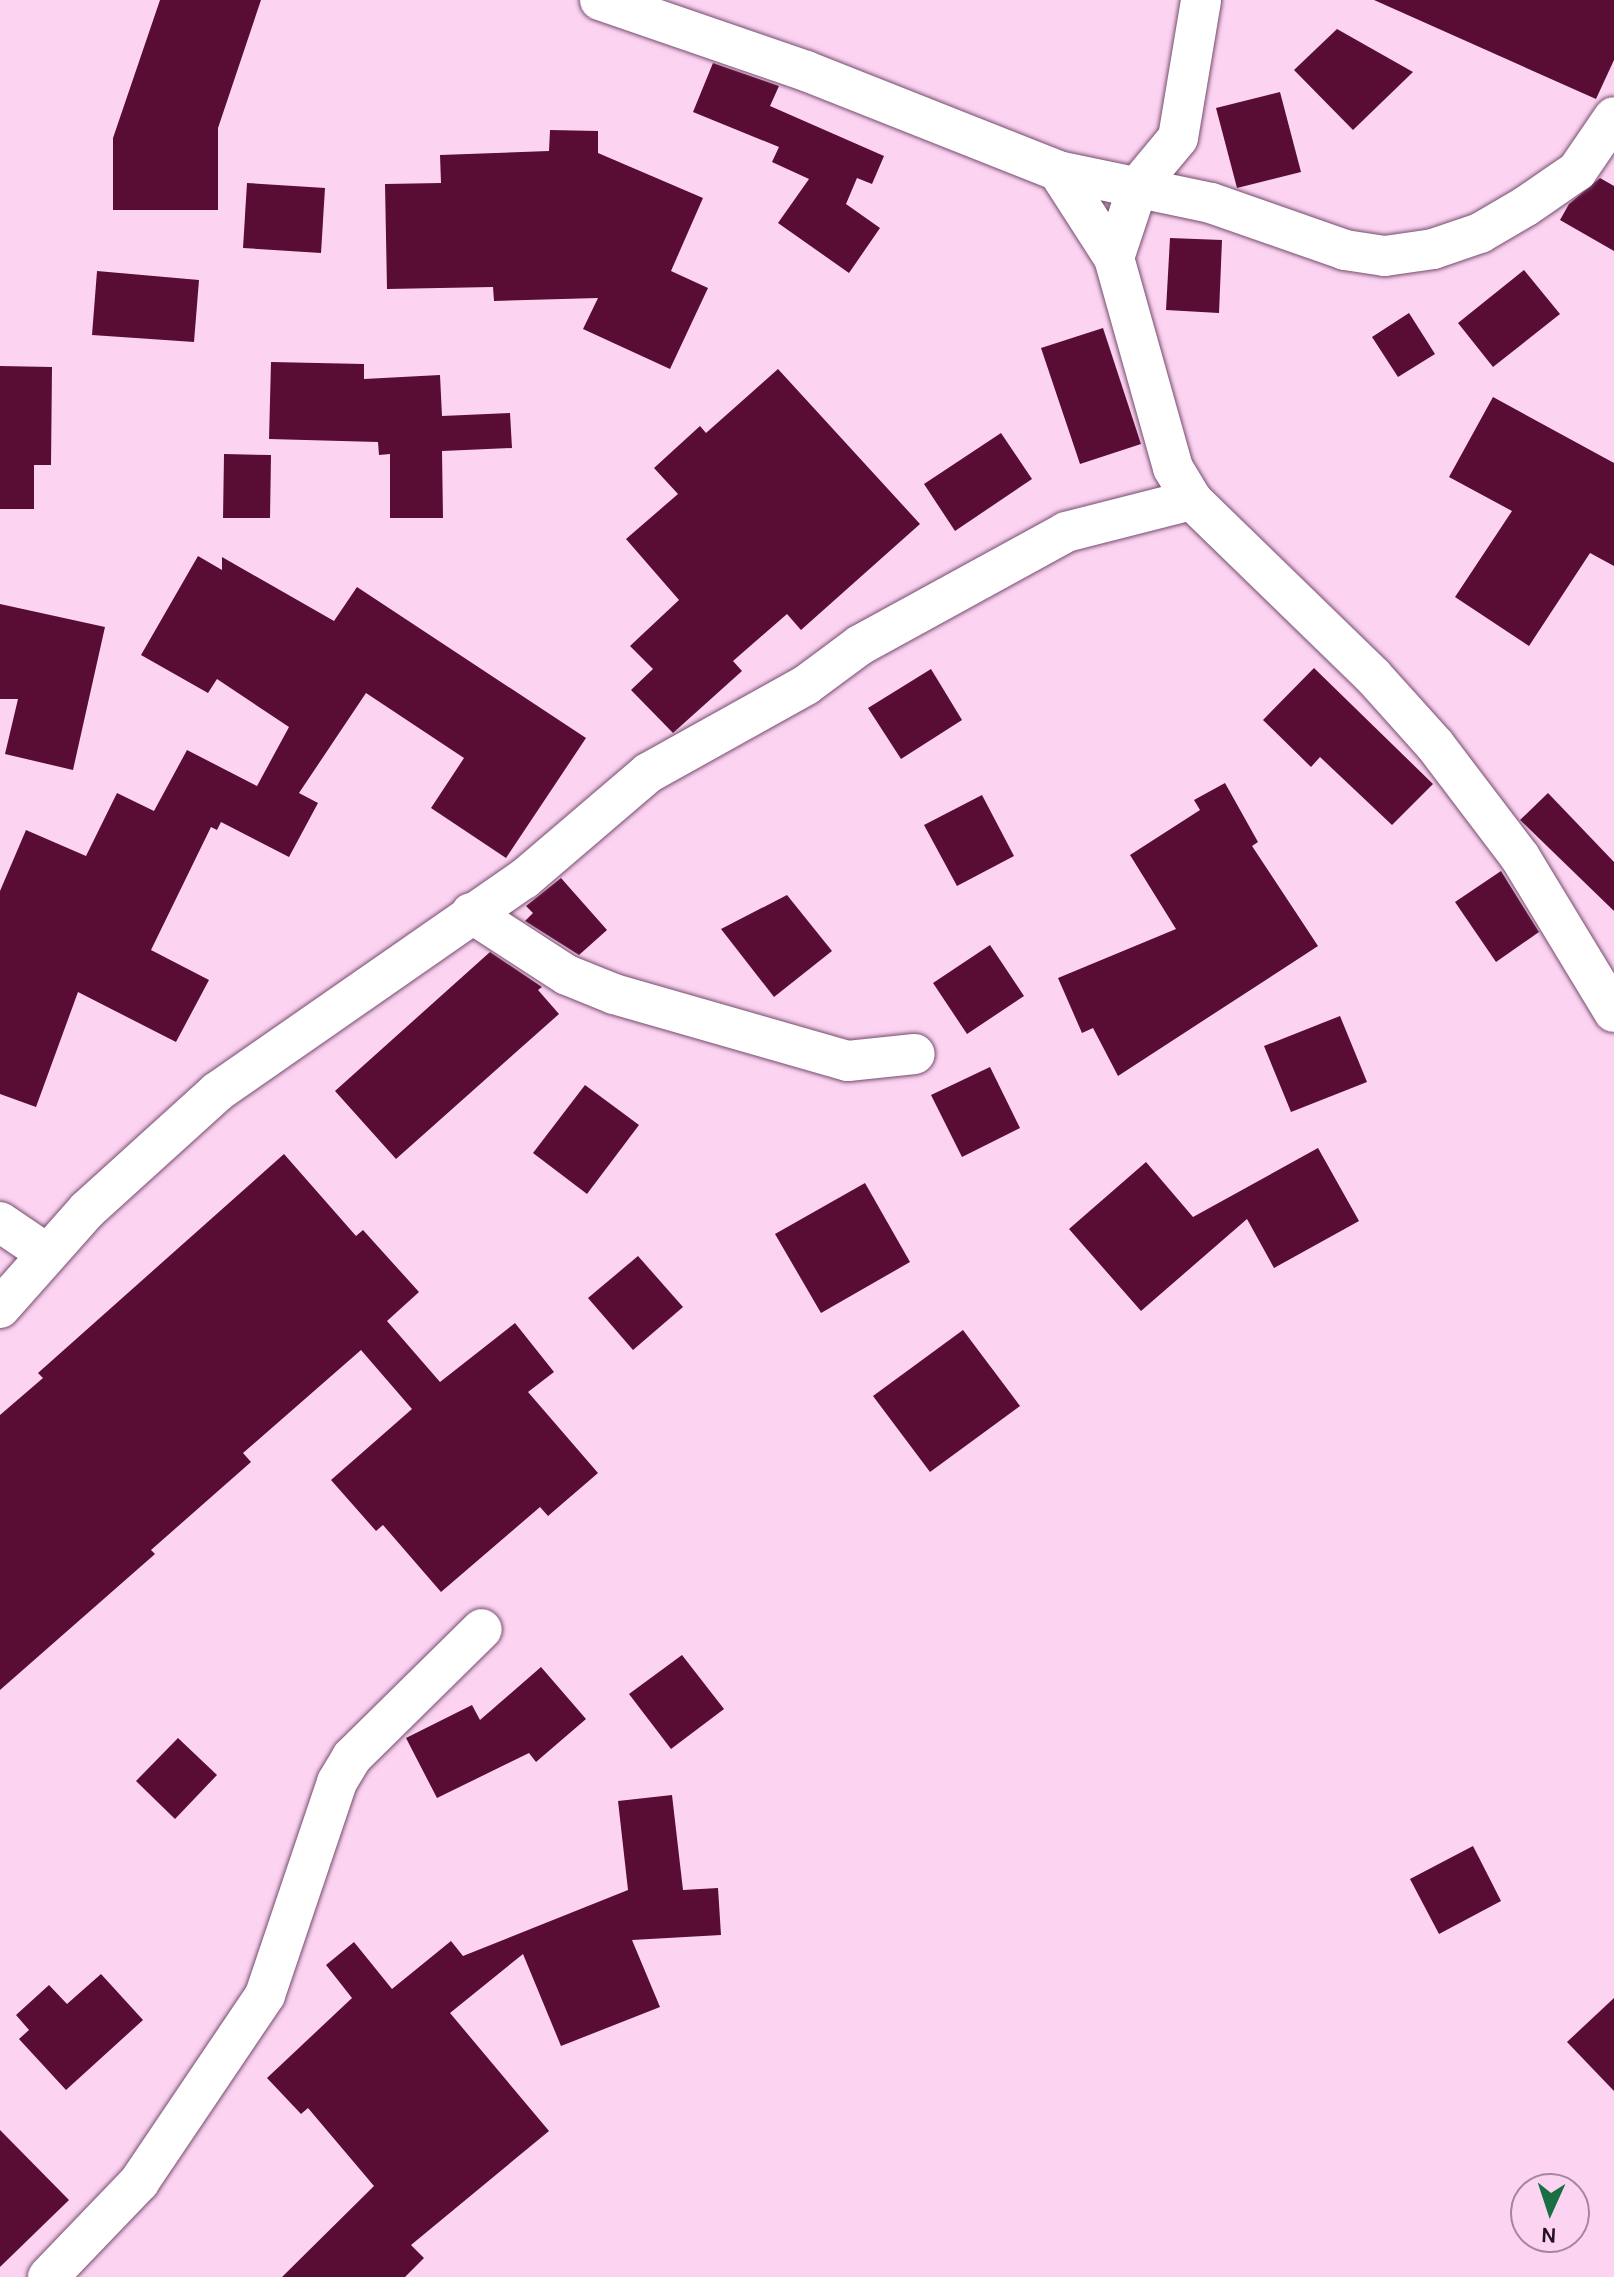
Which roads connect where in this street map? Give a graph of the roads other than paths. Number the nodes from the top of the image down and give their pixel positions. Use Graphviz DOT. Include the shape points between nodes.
graph roads {
  1 [pos="600,0"];
  2 [pos="1201,0"];
  3 [pos="1614,117"];
  4 [pos="1058,171"];
  5 [pos="1138,186"];
  6 [pos="1114,258"];
  7 [pos="1192,500"];
  8 [pos="471,913"];
  9 [pos="1614,1012"];
  10 [pos="915,1054"];
  11 [pos="0,1222"];
  12 [pos="47,1254"];
  13 [pos="0,1308"];
  14 [pos="482,1629"];
  15 [pos="48,2277"];
  1 -- 4 [label="street" via="806,71"];
  2 -- 5 [label="street" via="1178,138"];
  3 -- 5 [label="street" via="1577,171 1480,233 1433,249 1385,256 1345,250 1245,212"];
  4 -- 5 [label="street"];
  4 -- 6 [label="street"];
  5 -- 6 [label="street"];
  6 -- 7 [label="street" via="1173,468"];
  7 -- 8 [label="street" via="1066,532 860,645 806,685 648,773 524,879"];
  7 -- 9 [label="street" via="1373,676 1435,745 1520,857"];
  8 -- 10 [label="street" via="567,975 614,994 848,1061"];
  8 -- 12 [label="street" via="217,1092 87,1210"];
  11 -- 12 [label="street"];
  12 -- 13 [label="street"];
  14 -- 15 [label="street" via="352,1757 337,1782 265,1995 139,2182"];
}
